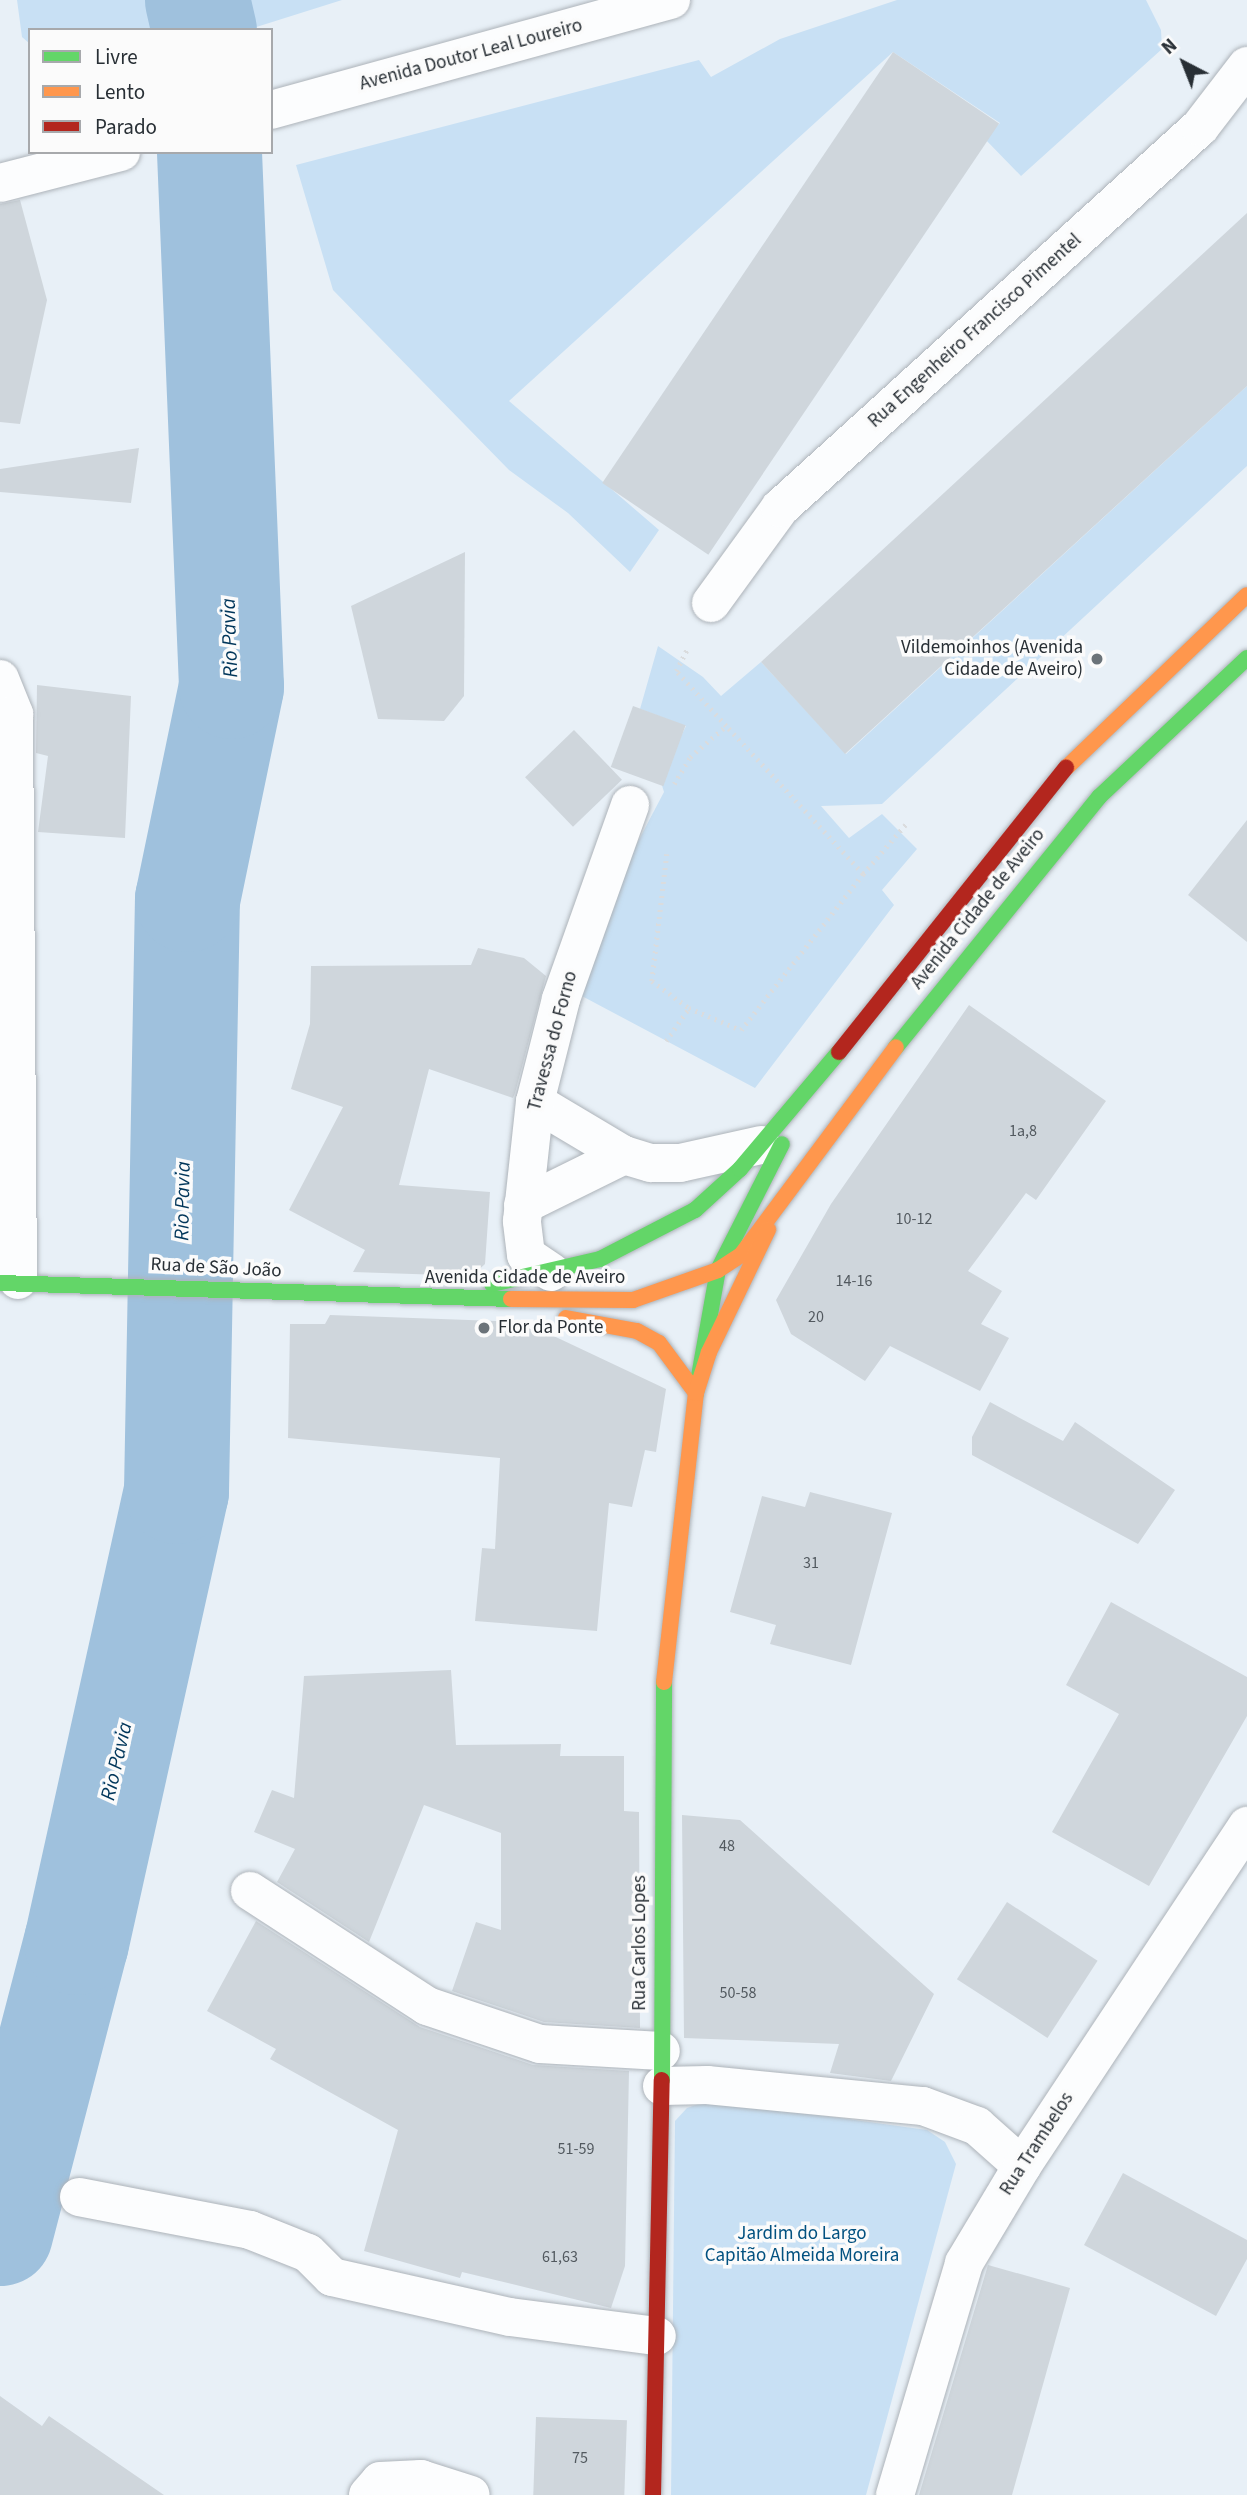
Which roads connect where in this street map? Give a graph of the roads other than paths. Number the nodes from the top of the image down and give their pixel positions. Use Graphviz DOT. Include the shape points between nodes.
graph roads {
  1 [pos="671,0"];
  2 [pos="1247,66"];
  3 [pos="279,108"];
  4 [pos="111,154"];
  5 [pos="2,175"];
  6 [pos="1247,595"];
  7 [pos="711,603"];
  8 [pos="1247,658"];
  9 [pos="0,679"];
  10 [pos="629,805"];
  11 [pos="813,1086"];
  12 [pos="535,1102"];
  13 [pos="761,1145"];
  14 [pos="624,1155"];
  15 [pos="523,1205"];
  16 [pos="776,1215"];
  17 [pos="718,1270"];
  18 [pos="551,1272"];
  19 [pos="9,1281"];
  20 [pos="411,1300"];
  21 [pos="696,1393"];
  22 [pos="1247,1826"];
  23 [pos="250,1891"];
  24 [pos="662,2069"];
  25 [pos="1022,2165"];
  26 [pos="79,2197"];
  27 [pos="657,2336"];
  28 [pos="368,2495"];
  29 [pos="471,2495"];
  30 [pos="653,2495"];
  31 [pos="895,2495"];
  1 -- 3 [label="street, Avenida Doutor Leal Loureiro"];
  2 -- 7 [label="street, Rua Engenheiro Francisco Pimentel" via="1200,127 780,508"];
  4 -- 5 [label="street"];
  6 -- 11 [label="main road, Avenida Cidade de Aveiro" via="1052,781"];
  8 -- 16 [label="main road, Avenida Cidade de Aveiro" via="1098,797 1032,873 909,1029"];
  9 -- 19 [label="street" via="14,714"];
  10 -- 12 [label="street, Travessa do Forno" via="561,999"];
  11 -- 13 [label="main road, Avenida Cidade de Aveiro"];
  11 -- 17 [label="main road, Avenida Cidade de Aveiro"];
  12 -- 14 [label="street"];
  12 -- 15 [label="street, Travessa do Forno"];
  13 -- 14 [label="street" via="680,1163"];
  13 -- 18 [label="main road, Avenida Cidade de Aveiro" via="695,1210 600,1259"];
  14 -- 15 [label="street"];
  15 -- 18 [label="street, Travessa do Forno" via="526,1255"];
  16 -- 17 [label="main road, Avenida Cidade de Aveiro" via="741,1255"];
  16 -- 21 [label="main road, Avenida Cidade de Aveiro" via="734,1295"];
  17 -- 20 [label="main road, Avenida Cidade de Aveiro" via="633,1300"];
  17 -- 21 [label="main road, Avenida Cidade de Aveiro"];
  18 -- 20 [label="main road, Avenida Cidade de Aveiro"];
  19 -- 20 [label="main road, Rua de São João"];
  20 -- 21 [label="main road, Avenida Cidade de Aveiro" via="637,1331 659,1343"];
  21 -- 24 [label="main road, Rua Carlos Lopes" via="660,1716"];
  22 -- 25 [label="street, Rua Trambelos"];
  23 -- 24 [label="street" via="428,2006 540,2044"];
  24 -- 25 [label="street" via="707,2085 923,2106 977,2126"];
  24 -- 27 [label="main road, Rua Carlos Lopes"];
  25 -- 31 [label="street, Rua Trambelos" via="964,2263"];
  26 -- 27 [label="street" via="250,2230 308,2253 332,2277 510,2317"];
  27 -- 30 [label="main road, Rua Carlos Lopes"];
  28 -- 29 [label="street" via="380,2481 421,2479"];
}
